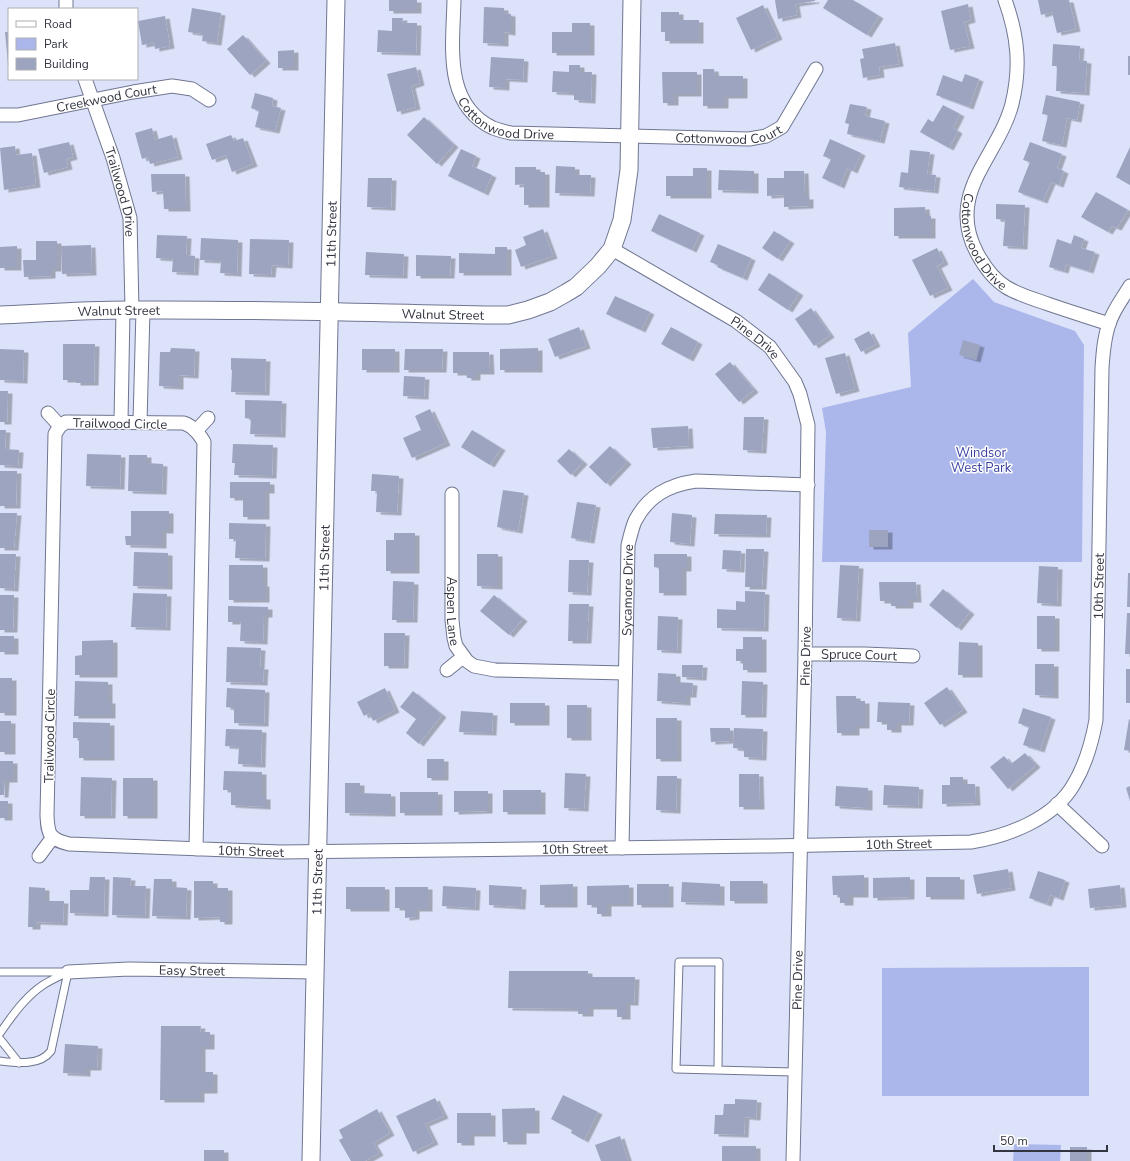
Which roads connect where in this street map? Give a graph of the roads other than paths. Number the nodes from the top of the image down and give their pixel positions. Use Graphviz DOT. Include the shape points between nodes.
graph roads {
  1 [pos="336,0"];
  2 [pos="454,0"];
  3 [pos="632,0"];
  4 [pos="1005,0"];
  5 [pos="816,69"];
  6 [pos="85,80"];
  7 [pos="92,100"];
  8 [pos="209,100"];
  9 [pos="0,114"];
  10 [pos="629,137"];
  11 [pos="612,249"];
  12 [pos="1130,286"];
  13 [pos="133,310"];
  14 [pos="330,312"];
  15 [pos="0,314"];
  16 [pos="1109,324"];
  17 [pos="48,413"];
  18 [pos="208,418"];
  19 [pos="121,422"];
  20 [pos="140,422"];
  21 [pos="60,426"];
  22 [pos="196,431"];
  23 [pos="808,485"];
  24 [pos="452,494"];
  25 [pos="805,654"];
  26 [pos="913,656"];
  27 [pos="463,657"];
  28 [pos="447,670"];
  29 [pos="625,674"];
  30 [pos="1058,804"];
  31 [pos="53,838"];
  32 [pos="800,845"];
  33 [pos="1102,846"];
  34 [pos="622,848"];
  35 [pos="196,850"];
  36 [pos="318,852"];
  37 [pos="39,856"];
  38 [pos="0,972"];
  39 [pos="68,972"];
  40 [pos="315,972"];
  41 [pos="0,1033"];
  42 [pos="0,1039"];
  43 [pos="0,1061"];
  44 [pos="19,1063"];
  45 [pos="718,1070"];
  46 [pos="795,1072"];
  47 [pos="311,1161"];
  48 [pos="793,1161"];
  1 -- 14 [label="street, 11th Street"];
  2 -- 10 [label="street, Cottonwood Drive" via="455,79 468,108 480,120 511,133"];
  3 -- 10 [label="street, Walnut Street"];
  4 -- 16 [label="street, Cottonwood Drive" via="1013,22 1017,45 1017,77 1007,119 972,185 967,217 973,247 986,269 1005,286 1021,294"];
  5 -- 10 [label="street, Cottonwood Court" via="782,128 766,136 749,139"];
  6 -- 7 [label="street, Trailwood Drive"];
  7 -- 8 [label="street, Creekwood Court" via="172,86 192,89"];
  7 -- 9 [label="street, Creekwood Court" via="18,115"];
  7 -- 13 [label="street, Trailwood Drive" via="113,158 130,218"];
  10 -- 11 [label="street, Walnut Street" via="625,205"];
  11 -- 14 [label="street, Walnut Street" via="576,287 550,302 515,313 494,316"];
  11 -- 23 [label="street, Pine Drive" via="736,321 770,347 795,382 800,394 808,426"];
  12 -- 16 [label="street, 10th Street"];
  13 -- 14 [label="street, Walnut Street"];
  13 -- 15 [label="street, Walnut Street"];
  13 -- 19 [label="street"];
  13 -- 20 [label="street"];
  14 -- 36 [label="street, 11th Street"];
  16 -- 30 [label="street, 10th Street" via="1102,368 1096,720 1082,767 1074,784"];
  17 -- 21 [label="street"];
  18 -- 22 [label="street"];
  19 -- 20 [label="street, Trailwood Circle"];
  19 -- 21 [label="street, Trailwood Circle" via="71,421"];
  20 -- 22 [label="street, Trailwood Circle" via="184,423"];
  21 -- 31 [label="street, Trailwood Circle" via="55,434 47,816 48,831"];
  22 -- 35 [label="street" via="205,447"];
  23 -- 25 [label="street, Pine Drive"];
  23 -- 29 [label="street, Sycamore Drive" via="685,482 656,495 647,503 635,522 628,545"];
  24 -- 27 [label="street, Aspen Lane" via="452,620 456,646"];
  25 -- 26 [label="street, Spruce Court"];
  25 -- 32 [label="street, Pine Drive"];
  27 -- 28 [label="street"];
  27 -- 29 [label="street, Aspen Lane" via="474,666 495,670"];
  29 -- 34 [label="street, Sycamore Drive"];
  30 -- 32 [label="street, 10th Street" via="1023,827 988,840"];
  30 -- 33 [label="street"];
  31 -- 35 [label="street" via="69,844"];
  31 -- 37 [label="street"];
  32 -- 34 [label="street, 10th Street"];
  32 -- 46 [label="street, Pine Drive"];
  34 -- 36 [label="street, 10th Street"];
  35 -- 36 [label="street, 10th Street"];
  36 -- 40 [label="street, 11th Street"];
  38 -- 39 [label="lane"];
  39 -- 40 [label="street, Easy Street" via="129,969"];
  39 -- 41 [label="lane" via="44,984 30,995"];
  39 -- 44 [label="lane" via="51,1050 40,1060"];
  40 -- 47 [label="street, 11th Street"];
  42 -- 44 [label="lane"];
  43 -- 44 [label="lane"];
  45 -- 45 [label="lane" via="719,962 679,962 676,1069"];
  45 -- 46 [label="lane"];
  46 -- 48 [label="street, Pine Drive"];
}
